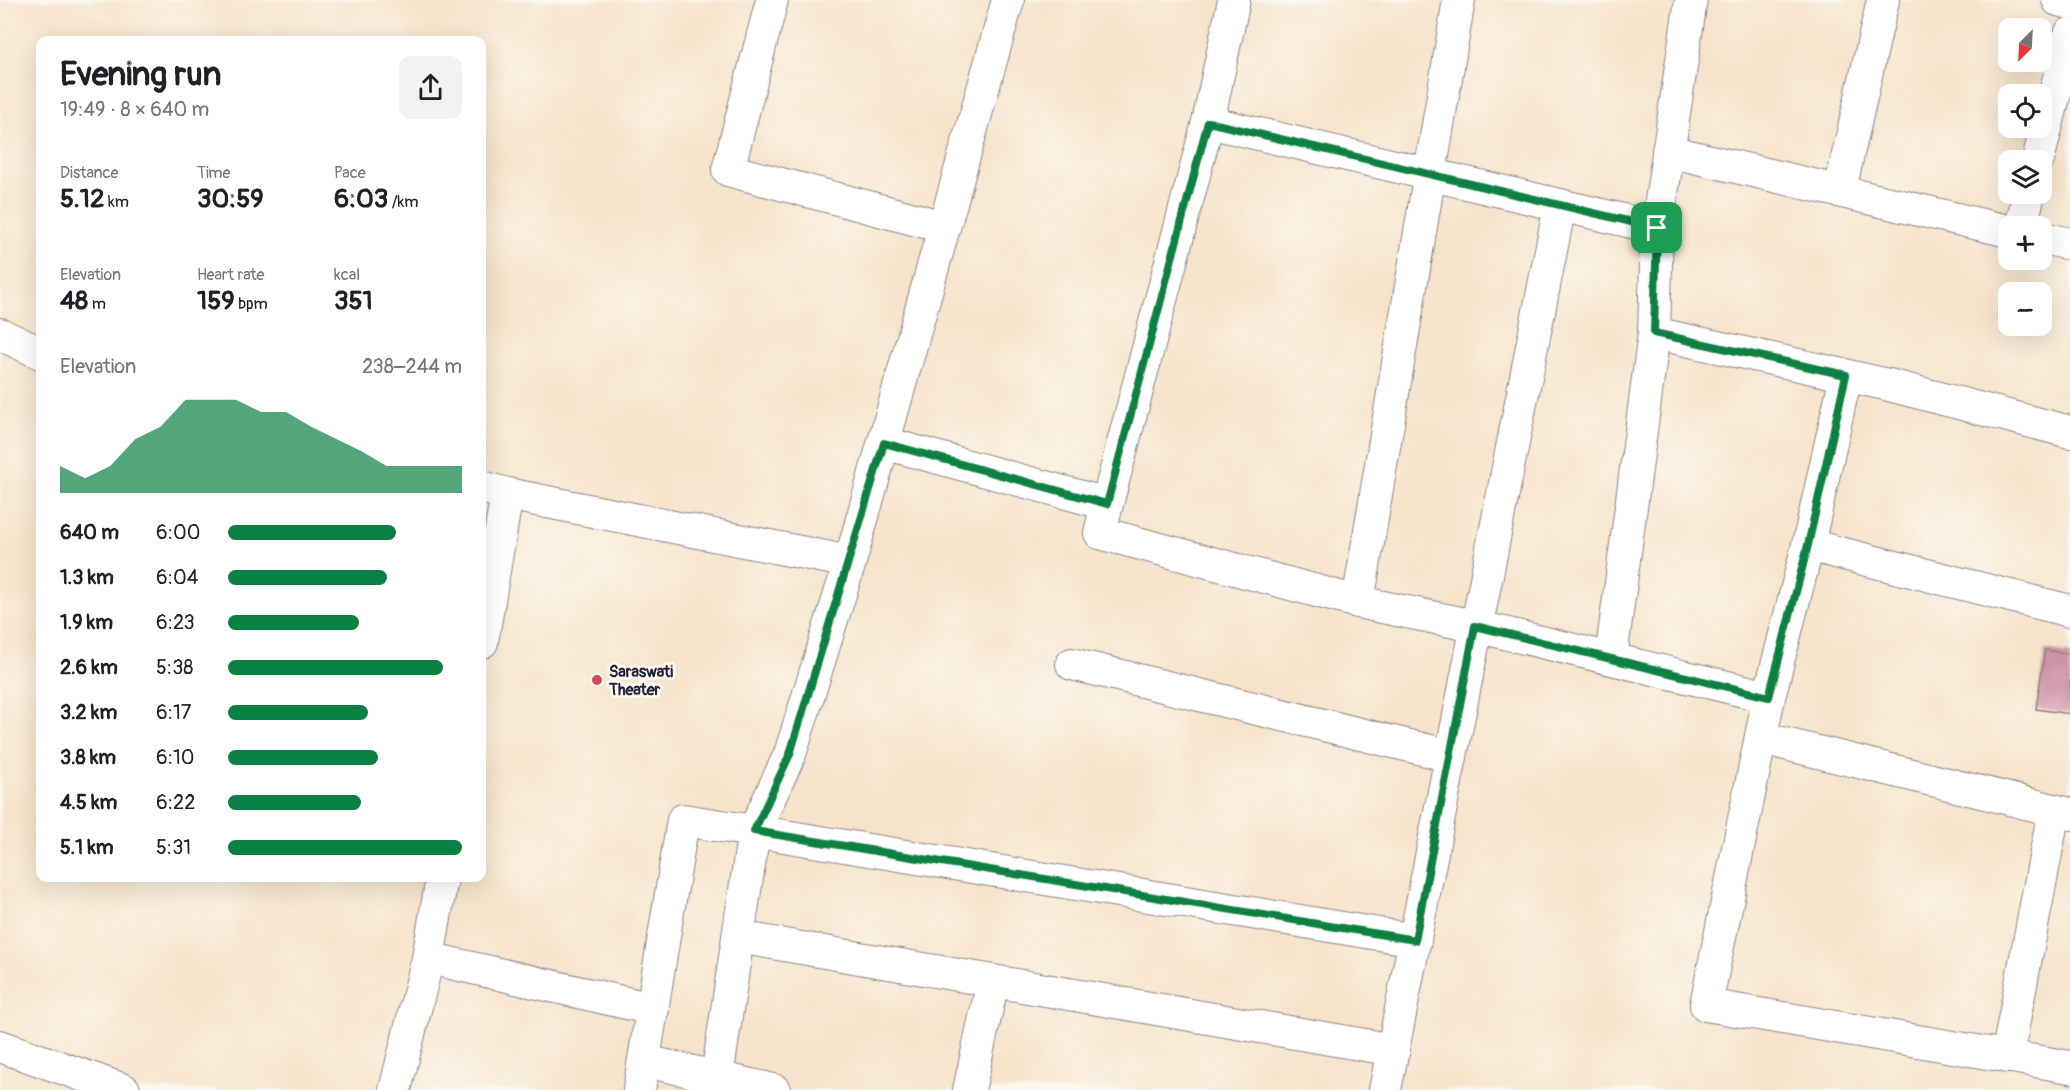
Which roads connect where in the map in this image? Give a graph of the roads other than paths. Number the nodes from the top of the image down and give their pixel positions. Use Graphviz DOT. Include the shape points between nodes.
graph roads {
  1 [pos="772,0"];
  2 [pos="1008,0"];
  3 [pos="1234,0"];
  4 [pos="1459,0"];
  5 [pos="1691,0"];
  6 [pos="1883,0"];
  7 [pos="2058,0"];
  8 [pos="2070,3"];
  9 [pos="2070,34"];
  10 [pos="1208,122"];
  11 [pos="2041,150"];
  12 [pos="1668,151"];
  13 [pos="1431,174"];
  14 [pos="1840,190"];
  15 [pos="1560,205"];
  16 [pos="944,227"];
  17 [pos="1657,228"];
  18 [pos="1998,229"];
  19 [pos="2052,240"];
  20 [pos="2070,244"];
  21 [pos="1654,333"];
  22 [pos="0,334"];
  23 [pos="36,350"];
  24 [pos="1846,375"];
  25 [pos="2070,432"];
  26 [pos="884,443"];
  27 [pos="494,490"];
  28 [pos="1107,504"];
  29 [pos="1808,545"];
  30 [pos="850,562"];
  31 [pos="486,591"];
  32 [pos="1358,602"];
  33 [pos="2070,611"];
  34 [pos="1475,626"];
  35 [pos="1611,658"];
  36 [pos="1072,664"];
  37 [pos="1769,697"];
  38 [pos="1761,738"];
  39 [pos="1450,756"];
  40 [pos="2062,812"];
  41 [pos="754,831"];
  42 [pos="441,882"];
  43 [pos="738,938"];
  44 [pos="1415,940"];
  45 [pos="428,958"];
  46 [pos="993,981"];
  47 [pos="653,1009"];
  48 [pos="0,1046"];
  49 [pos="1394,1050"];
  50 [pos="2007,1057"];
  51 [pos="2070,1067"];
  52 [pos="642,1076"];
  53 [pos="717,1077"];
  54 [pos="124,1090"];
  55 [pos="395,1090"];
  56 [pos="774,1090"];
  57 [pos="969,1090"];
  58 [pos="1385,1090"];
  1 -- 16 [label="street" via="728,170"];
  2 -- 16 [label="street"];
  3 -- 10 [label="street"];
  4 -- 13 [label="street"];
  5 -- 12 [label="street"];
  6 -- 14 [label="street"];
  7 -- 8 [label="street"];
  9 -- 11 [label="street"];
  10 -- 13 [label="street"];
  10 -- 28 [label="street"];
  12 -- 14 [label="street"];
  12 -- 17 [label="street"];
  13 -- 15 [label="street"];
  13 -- 32 [label="street"];
  14 -- 18 [label="street"];
  15 -- 17 [label="street"];
  15 -- 34 [label="street"];
  16 -- 26 [label="street"];
  17 -- 21 [label="street"];
  19 -- 20 [label="street"];
  21 -- 24 [label="street"];
  21 -- 35 [label="street"];
  22 -- 23 [label="street"];
  24 -- 25 [label="street"];
  24 -- 29 [label="street"];
  26 -- 28 [label="street"];
  26 -- 30 [label="street"];
  27 -- 30 [label="street"];
  27 -- 31 [label="street"];
  28 -- 32 [label="street" via="1101,533"];
  29 -- 33 [label="street"];
  29 -- 37 [label="street"];
  30 -- 41 [label="street" via="790,754"];
  32 -- 34 [label="street"];
  34 -- 35 [label="street"];
  34 -- 39 [label="street"];
  35 -- 37 [label="street"];
  36 -- 39 [label="street"];
  37 -- 38 [label="street"];
  38 -- 40 [label="street"];
  38 -- 50 [label="street" via="1706,1005"];
  39 -- 44 [label="street"];
  40 -- 50 [label="street"];
  41 -- 43 [label="street"];
  41 -- 44 [label="street"];
  41 -- 47 [label="street" via="683,820"];
  42 -- 45 [label="street"];
  43 -- 46 [label="street"];
  43 -- 53 [label="street"];
  44 -- 49 [label="street"];
  45 -- 47 [label="street"];
  45 -- 55 [label="street"];
  46 -- 49 [label="street"];
  46 -- 57 [label="street"];
  47 -- 52 [label="street"];
  48 -- 54 [label="street"];
  49 -- 58 [label="street"];
  50 -- 51 [label="street"];
  52 -- 53 [label="street"];
  53 -- 56 [label="street"];
}
